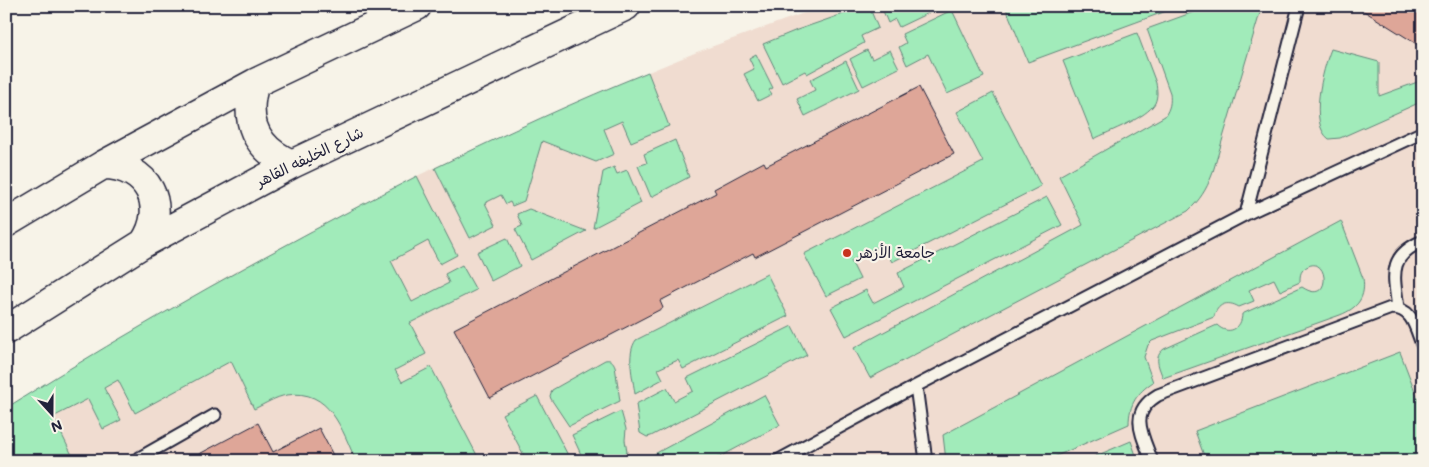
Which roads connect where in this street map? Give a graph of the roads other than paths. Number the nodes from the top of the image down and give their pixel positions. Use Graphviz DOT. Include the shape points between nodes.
graph roads {
  1 [pos="417,6"];
  2 [pos="626,6"];
  3 [pos="1299,6"];
  4 [pos="255,83"];
  5 [pos="1423,132"];
  6 [pos="292,164"];
  7 [pos="103,165"];
  8 [pos="1246,214"];
  9 [pos="6,223"];
  10 [pos="1423,241"];
  11 [pos="144,244"];
  12 [pos="1398,308"];
  13 [pos="6,330"];
  14 [pos="1423,347"];
  15 [pos="916,386"];
  16 [pos="215,416"];
  17 [pos="134,461"];
  18 [pos="777,461"];
  19 [pos="926,461"];
  20 [pos="1152,461"];
  1 -- 4 [label="main road"];
  2 -- 6 [label="main road, شارع الخليفه القاهر"];
  3 -- 8 [label="lane"];
  4 -- 6 [label="main road" via="250,107 255,132 270,152"];
  4 -- 7 [label="main road"];
  5 -- 8 [label="lane"];
  6 -- 11 [label="main road, شارع الخليفه القاهر"];
  7 -- 9 [label="main road"];
  7 -- 11 [label="main road" via="128,168 147,185 153,196 155,221"];
  8 -- 15 [label="lane"];
  10 -- 12 [label="lane" via="1406,250 1396,264"];
  11 -- 13 [label="main road, شارع الخليفه القاهر"];
  12 -- 14 [label="lane" via="1410,315"];
  12 -- 20 [label="lane" via="1158,395 1143,408 1140,418 1140,428"];
  15 -- 18 [label="lane"];
  15 -- 19 [label="lane"];
  16 -- 17 [label="lane"];
}
